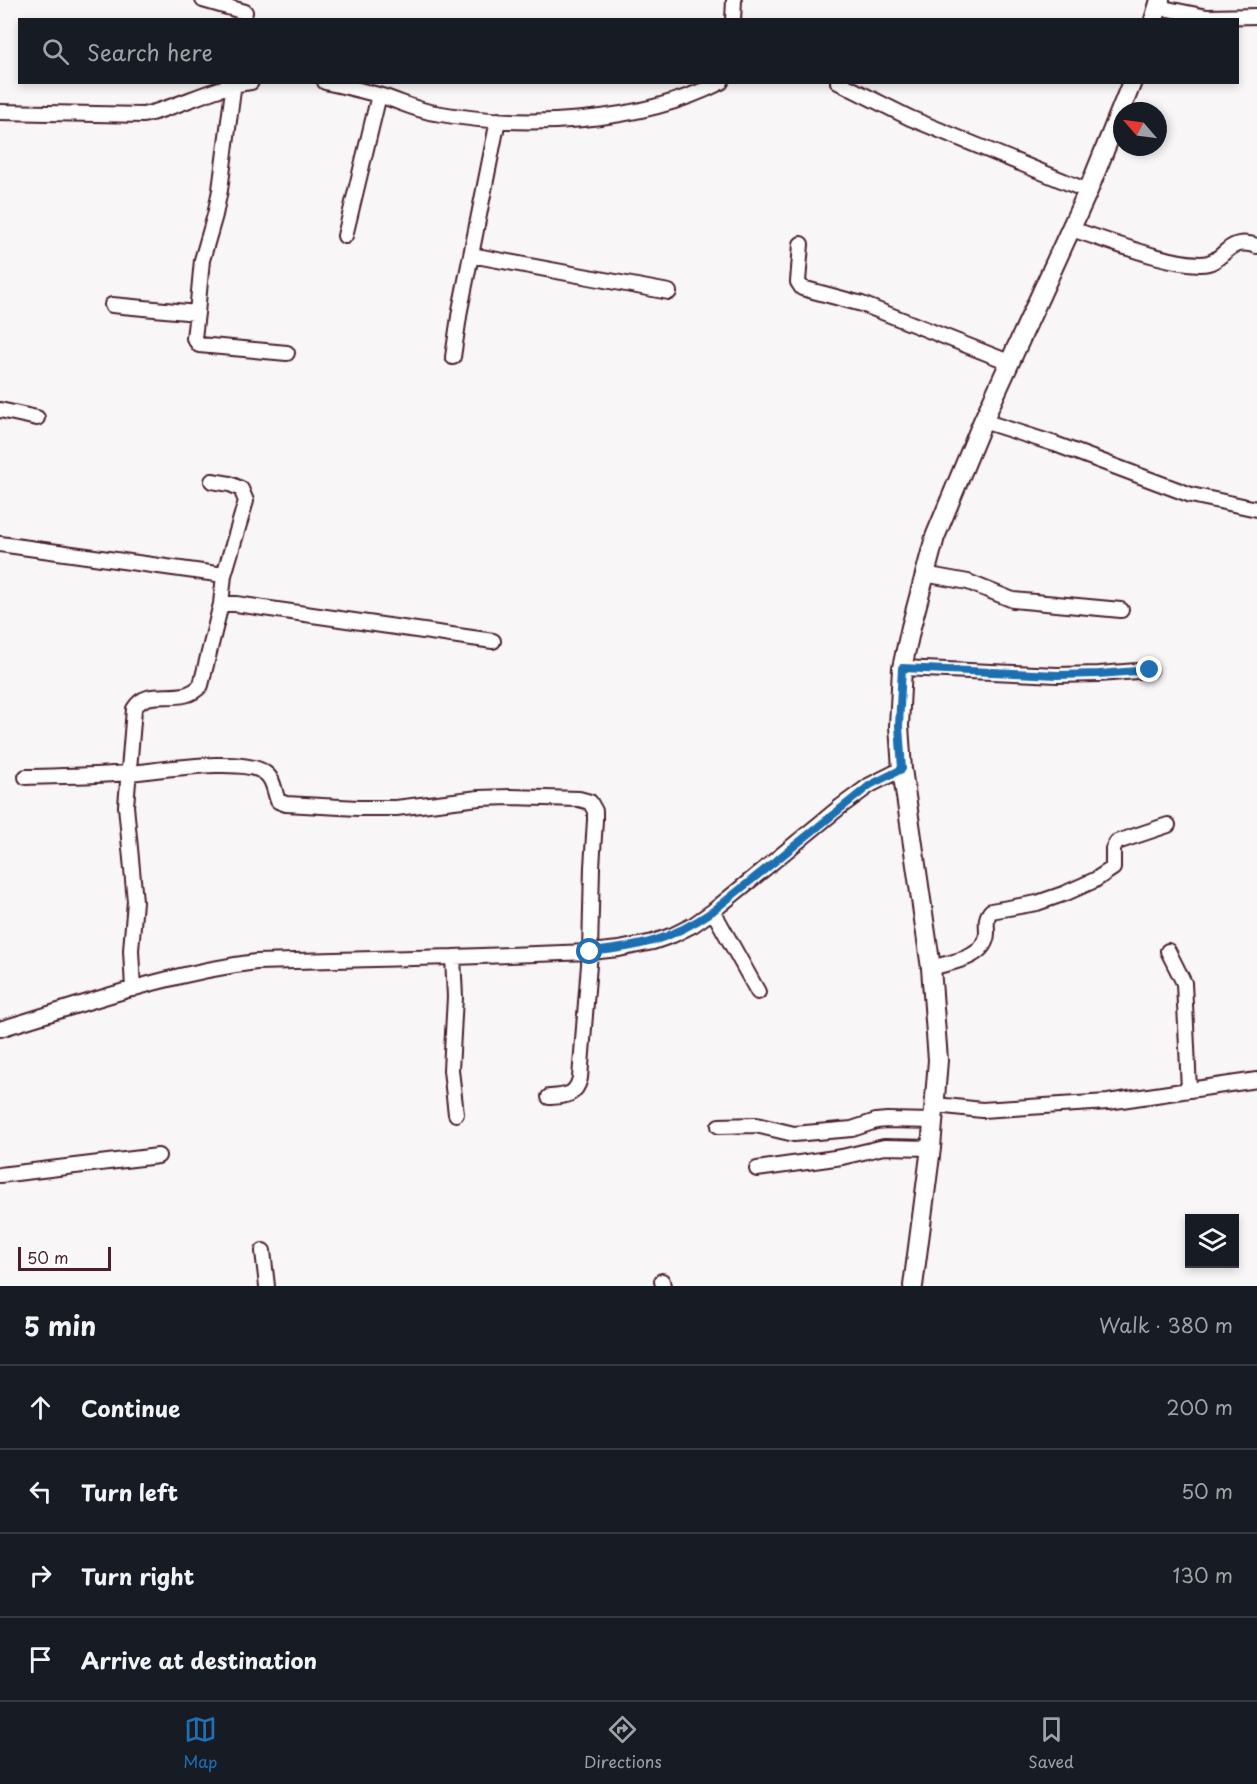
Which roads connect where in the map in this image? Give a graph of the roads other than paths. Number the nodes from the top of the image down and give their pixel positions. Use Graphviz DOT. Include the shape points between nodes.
graph roads {
  1 [pos="203,0"];
  2 [pos="734,0"];
  3 [pos="1158,9"];
  4 [pos="245,10"];
  5 [pos="1257,16"];
  6 [pos="733,18"];
  7 [pos="231,84"];
  8 [pos="234,84"];
  9 [pos="333,84"];
  10 [pos="716,84"];
  11 [pos="842,84"];
  12 [pos="1131,84"];
  13 [pos="380,95"];
  14 [pos="0,112"];
  15 [pos="498,120"];
  16 [pos="1088,191"];
  17 [pos="1071,229"];
  18 [pos="345,236"];
  19 [pos="801,244"];
  20 [pos="1257,246"];
  21 [pos="471,255"];
  22 [pos="669,292"];
  23 [pos="112,305"];
  24 [pos="197,313"];
  25 [pos="287,353"];
  26 [pos="453,357"];
  27 [pos="1009,362"];
  28 [pos="0,410"];
  29 [pos="37,418"];
  30 [pos="983,421"];
  31 [pos="212,481"];
  32 [pos="1257,509"];
  33 [pos="0,544"];
  34 [pos="924,574"];
  35 [pos="224,575"];
  36 [pos="221,604"];
  37 [pos="1122,610"];
  38 [pos="493,641"];
  39 [pos="902,668"];
  40 [pos="1150,670"];
  41 [pos="902,769"];
  42 [pos="128,773"];
  43 [pos="26,777"];
  44 [pos="1168,825"];
  45 [pos="713,911"];
  46 [pos="1168,951"];
  47 [pos="590,952"];
  48 [pos="453,957"];
  49 [pos="931,968"];
  50 [pos="133,989"];
  51 [pos="758,992"];
  52 [pos="0,1029"];
  53 [pos="1257,1080"];
  54 [pos="1189,1090"];
  55 [pos="549,1097"];
  56 [pos="935,1113"];
  57 [pos="456,1114"];
  58 [pos="719,1126"];
  59 [pos="931,1148"];
  60 [pos="158,1156"];
  61 [pos="757,1169"];
  62 [pos="0,1175"];
  63 [pos="263,1251"];
  64 [pos="267,1286"];
  65 [pos="913,1286"];
  1 -- 4 [label="street"];
  2 -- 6 [label="street"];
  3 -- 5 [label="street" via="1207,17"];
  7 -- 14 [label="street" via="143,115"];
  8 -- 24 [label="street" via="220,190 202,260"];
  9 -- 13 [label="street"];
  10 -- 15 [label="street" via="673,102 611,116 549,122"];
  11 -- 16 [label="street" via="910,118"];
  12 -- 16 [label="main road"];
  13 -- 15 [label="street" via="432,113"];
  13 -- 18 [label="street"];
  15 -- 21 [label="street"];
  16 -- 17 [label="main road"];
  17 -- 20 [label="street" via="1190,263 1207,264 1242,242"];
  17 -- 27 [label="main road"];
  19 -- 27 [label="street" via="798,282 802,288 862,304"];
  21 -- 22 [label="street"];
  21 -- 26 [label="street"];
  23 -- 24 [label="street"];
  24 -- 25 [label="street" via="194,338 199,345"];
  27 -- 30 [label="main road"];
  28 -- 29 [label="street"];
  30 -- 32 [label="street" via="1191,495"];
  30 -- 34 [label="main road" via="935,537"];
  31 -- 35 [label="street" via="241,489 246,501"];
  33 -- 35 [label="street"];
  34 -- 37 [label="street" via="968,582 1013,600"];
  34 -- 39 [label="main road"];
  35 -- 36 [label="street"];
  36 -- 38 [label="street"];
  36 -- 42 [label="street" via="201,685 183,696 146,697 134,709"];
  39 -- 40 [label="street" via="1057,675"];
  39 -- 41 [label="main road"];
  41 -- 45 [label="street" via="855,796"];
  41 -- 49 [label="main road"];
  42 -- 43 [label="street"];
  42 -- 47 [label="street" via="198,766 252,768 267,774 278,801 329,807 396,808 511,797 585,800 593,805 595,820"];
  42 -- 50 [label="street" via="126,806 135,901"];
  44 -- 49 [label="street" via="1117,842 1113,868 1095,880 1037,903 992,911 988,915 986,943 981,949"];
  45 -- 47 [label="street" via="693,925 653,942"];
  45 -- 51 [label="street"];
  46 -- 54 [label="street" via="1184,983"];
  47 -- 48 [label="street"];
  47 -- 55 [label="street" via="578,1086 568,1095"];
  48 -- 50 [label="street" via="256,962 198,971"];
  48 -- 57 [label="street" via="451,1070"];
  49 -- 56 [label="main road" via="938,1060"];
  50 -- 52 [label="street"];
  53 -- 54 [label="street"];
  54 -- 56 [label="street" via="1108,1102"];
  56 -- 58 [label="street" via="876,1121 852,1129 794,1134 756,1125"];
  56 -- 59 [label="main road"];
  59 -- 61 [label="street" via="884,1148"];
  59 -- 65 [label="main road"];
  60 -- 62 [label="street"];
  63 -- 64 [label="street"];
}
